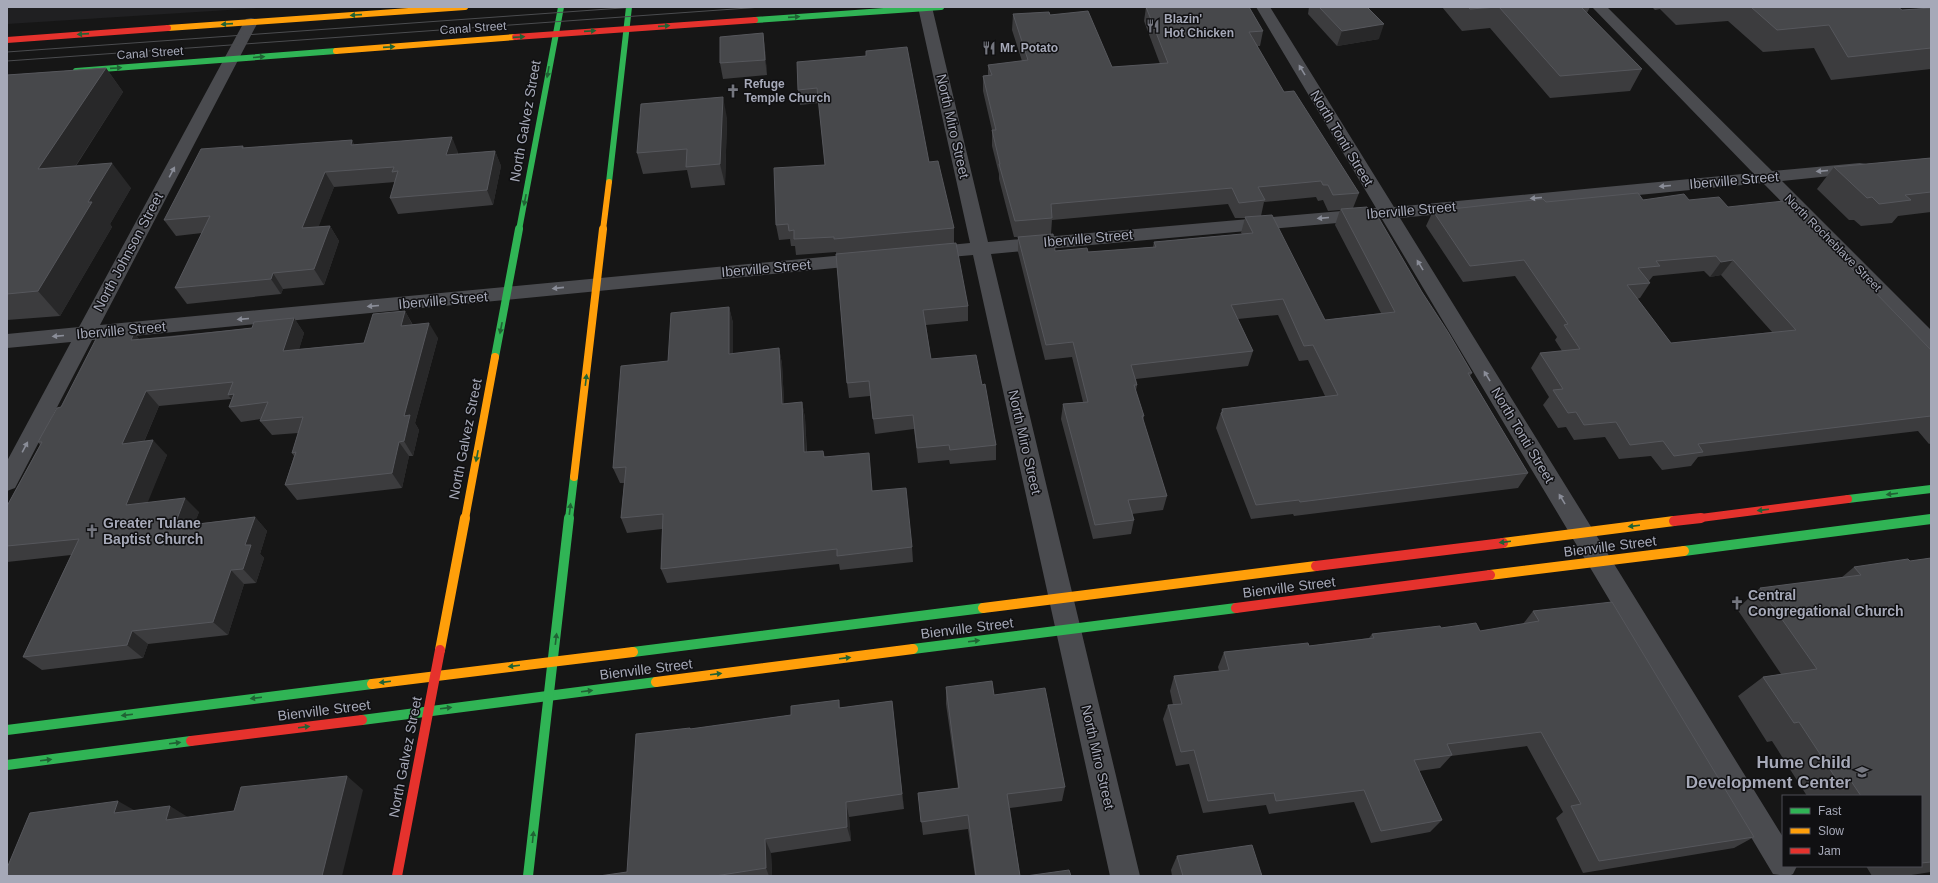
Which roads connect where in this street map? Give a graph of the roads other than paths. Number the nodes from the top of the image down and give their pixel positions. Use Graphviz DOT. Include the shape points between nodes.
graph roads {
  1 [pos="465,7"];
  2 [pos="561,7"];
  3 [pos="629,7"];
  4 [pos="931,7"];
  5 [pos="1263,7"];
  6 [pos="1599,7"];
  7 [pos="872,9"];
  8 [pos="251,22"];
  9 [pos="625,29"];
  10 [pos="555,34"];
  11 [pos="7,40"];
  12 [pos="232,59"];
  13 [pos="69,71"];
  14 [pos="1874,166"];
  15 [pos="1768,177"];
  16 [pos="1388,212"];
  17 [pos="981,248"];
  18 [pos="910,254"];
  19 [pos="879,257"];
  20 [pos="597,284"];
  21 [pos="507,294"];
  22 [pos="84,334"];
  23 [pos="7,341"];
  24 [pos="1931,342"];
  25 [pos="7,482"];
  26 [pos="1931,489"];
  27 [pos="1931,519"];
  28 [pos="1582,533"];
  29 [pos="1600,562"];
  30 [pos="1061,598"];
  31 [pos="1068,629"];
  32 [pos="553,662"];
  33 [pos="434,676"];
  34 [pos="548,696"];
  35 [pos="429,710"];
  36 [pos="7,730"];
  37 [pos="7,765"];
  38 [pos="1782,862"];
  39 [pos="1785,867"];
  40 [pos="397,876"];
  41 [pos="528,876"];
  42 [pos="1125,876"];
  43 [pos="1790,876"];
  1 -- 8 [label="street, Canal Street, one-way" via="307,21"];
  2 -- 10 [label="street, North Galvez Street"];
  3 -- 9 [label="street"];
  4 -- 7 [label="street, Canal Street"];
  4 -- 17 [label="street, North Miro Street"];
  16 -- 5 [label="street, North Tonti Street, one-way"];
  6 -- 15 [label="street, North Rocheblave Street"];
  9 -- 7 [label="street, Canal Street, one-way"];
  8 -- 11 [label="street, Canal Street, one-way"];
  8 -- 12 [label="street, North Johnson Street"];
  10 -- 9 [label="street, Canal Street, one-way"];
  9 -- 20 [label="street"];
  12 -- 10 [label="street, Canal Street, one-way" via="295,51"];
  10 -- 21 [label="street, North Galvez Street, one-way"];
  13 -- 12 [label="street, Canal Street, one-way"];
  22 -- 12 [label="street, North Johnson Street, one-way"];
  14 -- 15 [label="street, Iberville Street, one-way"];
  15 -- 16 [label="street, Iberville Street, one-way"];
  15 -- 24 [label="street, North Rocheblave Street"];
  16 -- 17 [label="street, Iberville Street, one-way"];
  28 -- 16 [label="street, North Tonti Street, one-way"];
  17 -- 18 [label="street, Iberville Street"];
  17 -- 30 [label="street, North Miro Street"];
  19 -- 20 [label="street, Iberville Street"];
  20 -- 21 [label="street, Iberville Street, one-way"];
  32 -- 20 [label="street, one-way"];
  21 -- 22 [label="street, Iberville Street, one-way"];
  21 -- 33 [label="street, North Galvez Street, one-way"];
  22 -- 23 [label="street, Iberville Street, one-way"];
  25 -- 22 [label="street, North Johnson Street, one-way"];
  26 -- 28 [label="street, Bienville Street, one-way"];
  27 -- 29 [label="street, Bienville Street"];
  28 -- 29 [label="street, North Tonti Street"];
  28 -- 30 [label="street, Bienville Street, one-way"];
  29 -- 31 [label="street, Bienville Street"];
  29 -- 38 [label="street, North Tonti Street"];
  30 -- 31 [label="street, North Miro Street"];
  30 -- 32 [label="street, Bienville Street"];
  34 -- 31 [label="street, Bienville Street, one-way"];
  31 -- 42 [label="street, North Miro Street"];
  32 -- 33 [label="street, Bienville Street, one-way"];
  32 -- 34 [label="street"];
  33 -- 35 [label="street, North Galvez Street"];
  33 -- 36 [label="street, Bienville Street, one-way"];
  35 -- 34 [label="street, Bienville Street, one-way"];
  41 -- 34 [label="street, one-way"];
  37 -- 35 [label="street, Bienville Street, one-way"];
  35 -- 40 [label="street, North Galvez Street"];
  39 -- 43 [label="street, North Tonti Street"];
}
